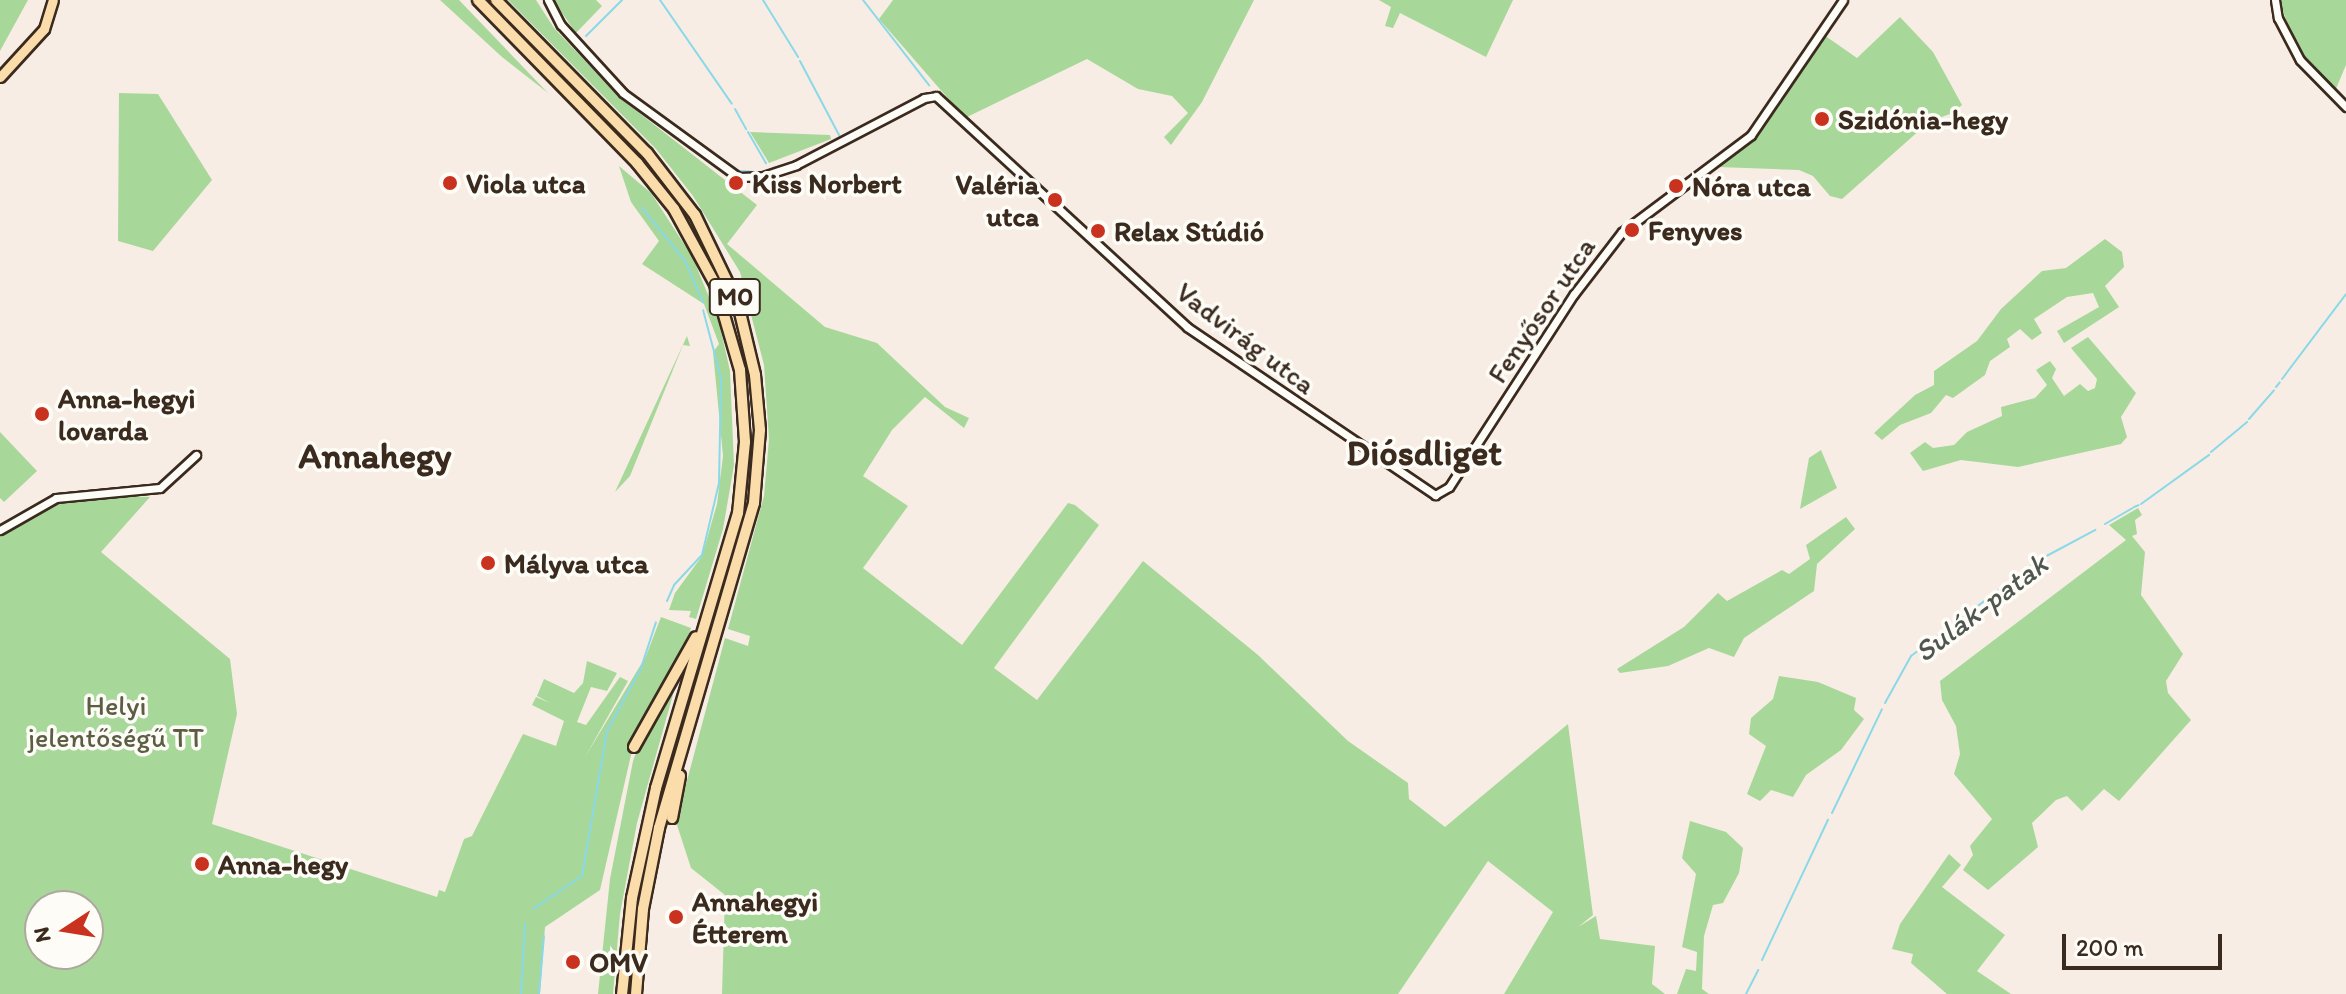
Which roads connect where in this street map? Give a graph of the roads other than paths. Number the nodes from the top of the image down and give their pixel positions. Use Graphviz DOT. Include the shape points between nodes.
graph roads {
  1 [pos="53,0"];
  2 [pos="478,0"];
  3 [pos="496,0"];
  4 [pos="548,0"];
  5 [pos="1843,0"];
  6 [pos="2275,0"];
  7 [pos="0,77"];
  8 [pos="2346,107"];
  9 [pos="196,455"];
  10 [pos="1440,495"];
  11 [pos="0,530"];
  12 [pos="708,619"];
  13 [pos="684,738"];
  14 [pos="634,747"];
  15 [pos="672,818"];
  16 [pos="622,994"];
  17 [pos="636,994"];
  1 -- 7 [label="main road" via="44,29"];
  2 -- 12 [label="highway, M0" via="664,197 693,239 722,303 744,397 745,461 736,522"];
  3 -- 13 [label="highway, M0" via="674,185 716,251 747,335 760,430 754,503"];
  4 -- 10 [label="street, Vadvirág utca" via="561,25 623,93 738,177 763,176 796,165 936,96 1207,343 1431,494"];
  5 -- 10 [label="street, Fenyősor utca" via="1759,126 1622,232"];
  6 -- 8 [label="street" via="2278,18 2307,72"];
  9 -- 11 [label="street" via="169,484 142,492 56,498"];
  12 -- 14 [label="highway"];
  12 -- 16 [label="highway, M0" via="643,841"];
  13 -- 15 [label="highway"];
  13 -- 17 [label="highway, M0" via="649,875"];
}
